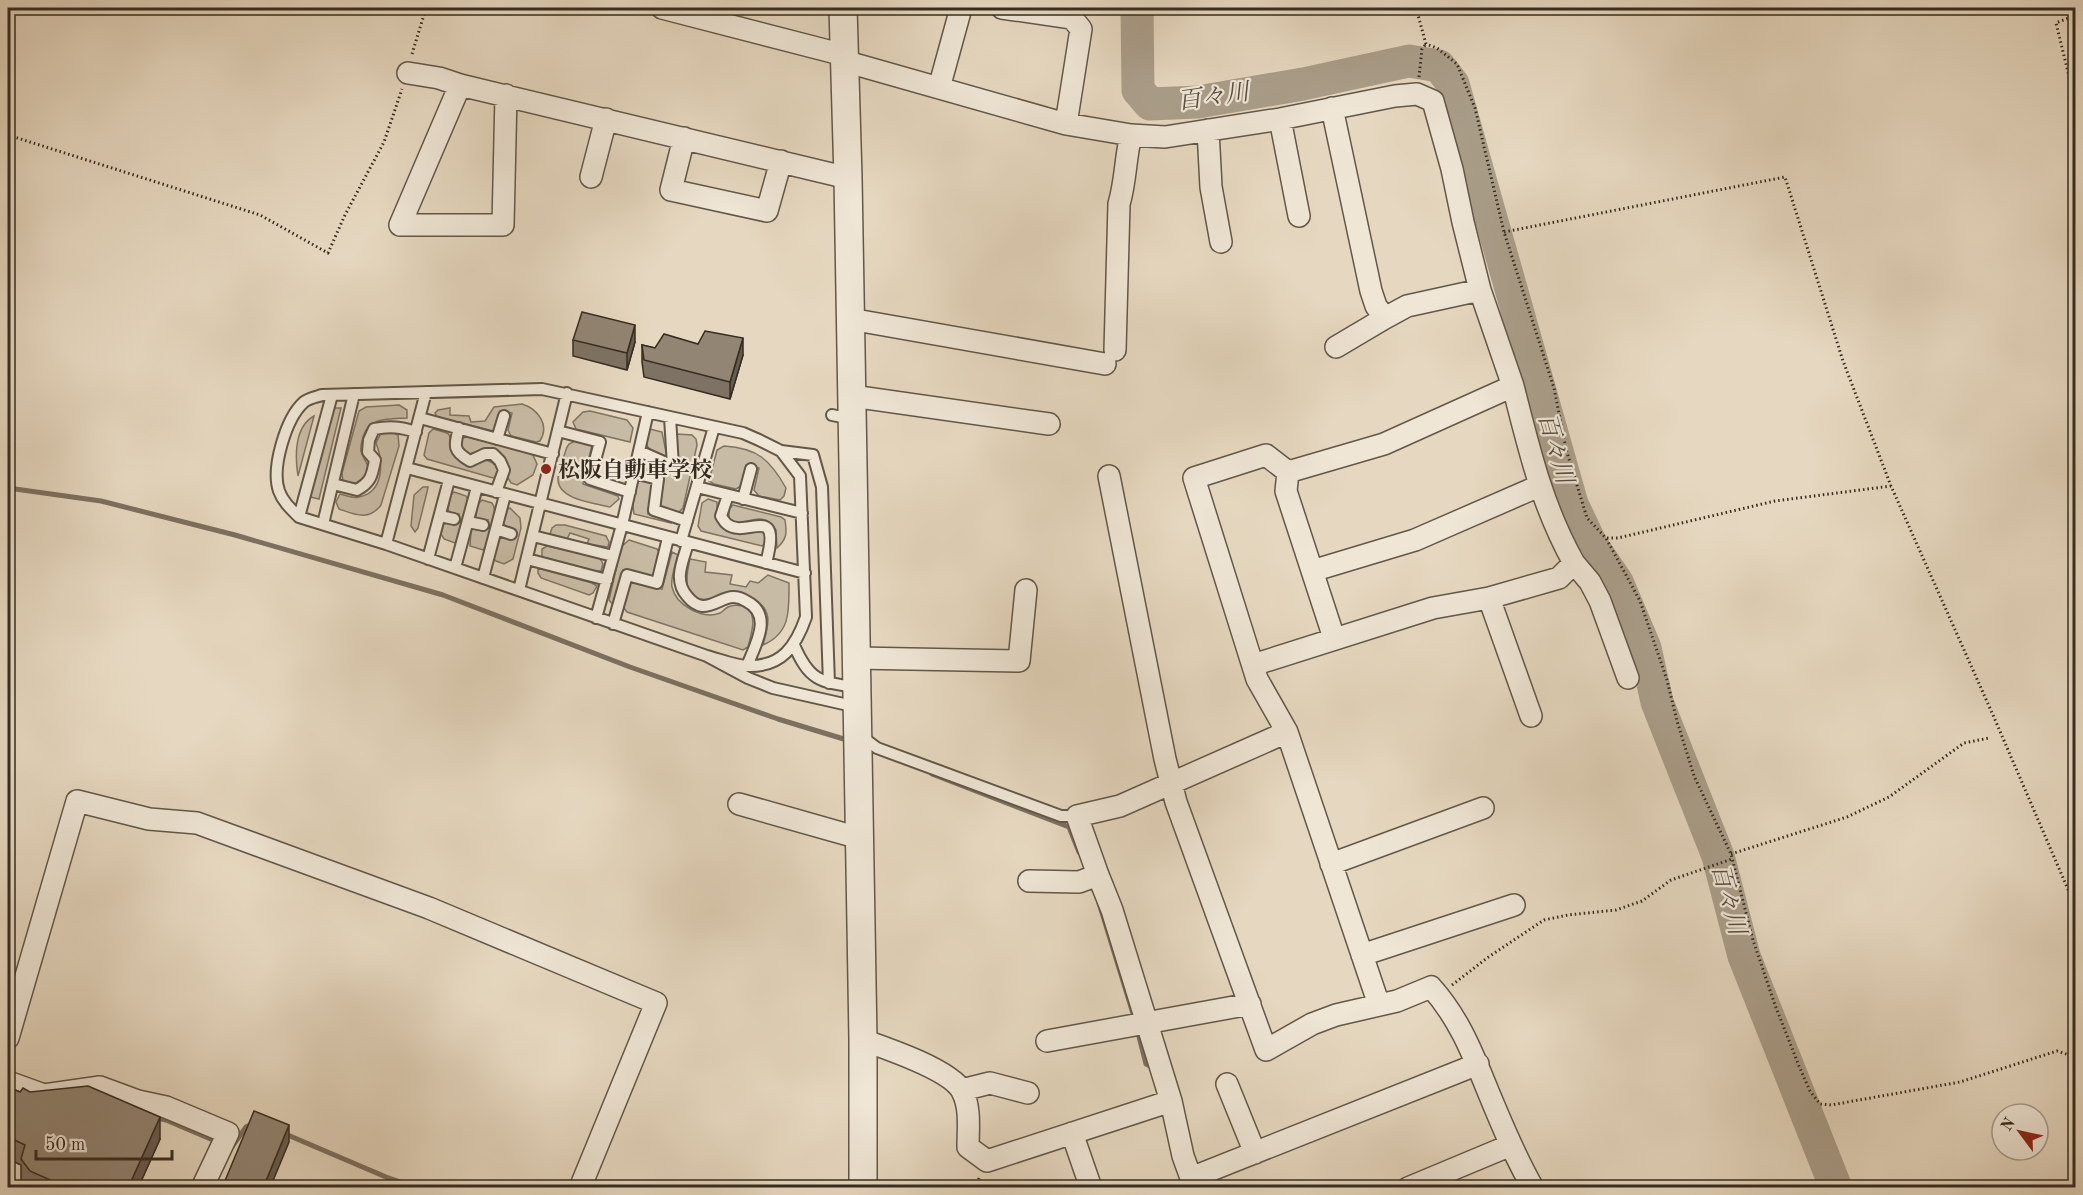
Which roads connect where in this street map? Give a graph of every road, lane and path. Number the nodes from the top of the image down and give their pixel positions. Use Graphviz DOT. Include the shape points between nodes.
graph roads {
  1 [pos="426,8"];
  2 [pos="662,8"];
  3 [pos="843,8"];
  4 [pos="961,8"];
  5 [pos="1002,8"];
  6 [pos="1416,8"];
  7 [pos="687,10"];
  8 [pos="2076,15"];
  9 [pos="1426,44"];
  10 [pos="844,58"];
  11 [pos="408,73"];
  12 [pos="460,85"];
  13 [pos="1418,87"];
  14 [pos="939,88"];
  15 [pos="506,95"];
  16 [pos="2076,105"];
  17 [pos="1332,108"];
  18 [pos="606,119"];
  19 [pos="1280,119"];
  20 [pos="1066,124"];
  21 [pos="1208,130"];
  22 [pos="8,135"];
  23 [pos="1131,135"];
  24 [pos="684,138"];
  25 [pos="781,161"];
  26 [pos="591,177"];
  27 [pos="848,178"];
  28 [pos="1299,216"];
  29 [pos="1504,232"];
  30 [pos="1221,242"];
  31 [pos="1480,290"];
  32 [pos="1385,318"];
  33 [pos="850,319"];
  34 [pos="1336,348"];
  35 [pos="1513,386"];
  36 [pos="426,392"];
  37 [pos="567,393"];
  38 [pos="354,394"];
  39 [pos="332,395"];
  40 [pos="845,410"];
  41 [pos="648,412"];
  42 [pos="504,416"];
  43 [pos="670,417"];
  44 [pos="420,418"];
  45 [pos="1048,424"];
  46 [pos="714,427"];
  47 [pos="459,428"];
  48 [pos="558,431"];
  49 [pos="416,432"];
  50 [pos="497,439"];
  51 [pos="639,451"];
  52 [pos="780,451"];
  53 [pos="553,454"];
  54 [pos="407,468"];
  55 [pos="751,469"];
  56 [pos="1288,472"];
  57 [pos="634,473"];
  58 [pos="1109,476"];
  59 [pos="449,480"];
  60 [pos="333,484"];
  61 [pos="1539,486"];
  62 [pos="1891,486"];
  63 [pos="477,487"];
  64 [pos="697,487"];
  65 [pos="630,492"];
  66 [pos="501,494"];
  67 [pos="728,495"];
  68 [pos="743,499"];
  69 [pos="541,504"];
  70 [pos="802,513"];
  71 [pos="440,516"];
  72 [pos="299,517"];
  73 [pos="454,519"];
  74 [pos="687,521"];
  75 [pos="468,522"];
  76 [pos="323,524"];
  77 [pos="483,525"];
  78 [pos="622,525"];
  79 [pos="496,529"];
  80 [pos="511,534"];
  81 [pos="533,536"];
  82 [pos="668,538"];
  83 [pos="1606,538"];
  84 [pos="684,542"];
  85 [pos="386,544"];
  86 [pos="613,556"];
  87 [pos="428,559"];
  88 [pos="527,559"];
  89 [pos="766,563"];
  90 [pos="1574,563"];
  91 [pos="456,568"];
  92 [pos="1312,572"];
  93 [pos="805,573"];
  94 [pos="483,578"];
  95 [pos="607,580"];
  96 [pos="519,590"];
  97 [pos="1026,590"];
  98 [pos="1489,598"];
  99 [pos="596,618"];
  100 [pos="614,624"];
  101 [pos="1334,638"];
  102 [pos="794,645"];
  103 [pos="856,658"];
  104 [pos="1253,665"];
  105 [pos="747,672"];
  106 [pos="1628,678"];
  107 [pos="829,683"];
  108 [pos="857,697"];
  109 [pos="1531,716"];
  110 [pos="1287,732"];
  111 [pos="858,735"];
  112 [pos="1989,738"];
  113 [pos="1171,784"];
  114 [pos="740,804"];
  115 [pos="1483,808"];
  116 [pos="1077,816"];
  117 [pos="859,838"];
  118 [pos="1731,857"];
  119 [pos="1331,864"];
  120 [pos="1091,877"];
  121 [pos="1029,881"];
  122 [pos="1514,905"];
  123 [pos="2076,908"];
  124 [pos="1362,955"];
  125 [pos="1438,995"];
  126 [pos="1250,1004"];
  127 [pos="1379,1005"];
  128 [pos="1138,1025"];
  129 [pos="8,1038"];
  130 [pos="863,1040"];
  131 [pos="1047,1041"];
  132 [pos="1478,1064"];
  133 [pos="2076,1071"];
  134 [pos="8,1082"];
  135 [pos="1227,1084"];
  136 [pos="962,1090"];
  137 [pos="1028,1094"];
  138 [pos="1171,1101"];
  139 [pos="1072,1133"];
  140 [pos="1511,1145"];
  141 [pos="1255,1153"];
  142 [pos="1191,1183"];
  143 [pos="202,1188"];
  144 [pos="580,1188"];
  145 [pos="863,1188"];
  146 [pos="1091,1188"];
  147 [pos="1408,1188"];
  148 [pos="1533,1188"];
  1 -- 11 [label="path"];
  2 -- 7 [label="street"];
  3 -- 10 [label="street"];
  4 -- 14 [label="street"];
  5 -- 20 [label="street" via="1072,18 1081,29"];
  6 -- 9 [label="path"];
  7 -- 10 [label="street"];
  8 -- 16 [label="path" via="2056,23"];
  9 -- 13 [label="path" via="1422,49"];
  9 -- 29 [label="path" via="1457,64 1464,79 1475,108"];
  10 -- 14 [label="street"];
  10 -- 27 [label="street"];
  11 -- 12 [label="street"];
  11 -- 22 [label="path" via="384,142 328,253 260,214"];
  12 -- 15 [label="street"];
  12 -- 15 [label="street" via="400,225 502,225"];
  14 -- 20 [label="street"];
  15 -- 18 [label="street"];
  17 -- 19 [label="street"];
  17 -- 31 [label="street" via="1417,94 1432,101"];
  17 -- 32 [label="street" via="1371,291"];
  18 -- 24 [label="street"];
  18 -- 26 [label="street"];
  19 -- 21 [label="street"];
  19 -- 28 [label="street"];
  20 -- 23 [label="street"];
  21 -- 23 [label="street" via="1165,137"];
  21 -- 30 [label="street" via="1211,187"];
  23 -- 33 [label="street" via="1119,204 1110,357"];
  24 -- 25 [label="street"];
  24 -- 25 [label="street" via="671,190 767,211"];
  25 -- 27 [label="street"];
  27 -- 33 [label="street"];
  29 -- 62 [label="path" via="1785,177 1843,361"];
  29 -- 83 [label="path" via="1554,388 1566,448 1587,518"];
  31 -- 32 [label="street" via="1407,306"];
  31 -- 35 [label="street"];
  32 -- 34 [label="street"];
  33 -- 40 [label="street"];
  35 -- 56 [label="street" via="1384,444"];
  35 -- 61 [label="street"];
  36 -- 37 [label="lane" via="542,389"];
  36 -- 38 [label="lane"];
  36 -- 44 [label="lane"];
  37 -- 41 [label="lane"];
  37 -- 48 [label="lane"];
  38 -- 39 [label="lane"];
  38 -- 60 [label="lane"];
  39 -- 72 [label="lane"];
  39 -- 72 [label="lane" via="306,400 287,427 277,471 279,490"];
  40 -- 45 [label="street"];
  40 -- 103 [label="street"];
  41 -- 43 [label="lane"];
  41 -- 51 [label="lane"];
  42 -- 50 [label="lane"];
  43 -- 46 [label="lane"];
  43 -- 51 [label="lane" via="673,466"];
  44 -- 47 [label="lane"];
  44 -- 49 [label="lane"];
  46 -- 52 [label="lane" via="743,433"];
  46 -- 64 [label="lane"];
  47 -- 50 [label="lane"];
  47 -- 66 [label="lane" via="456,452 470,461 485,454 500,460 504,470"];
  48 -- 53 [label="lane"];
  48 -- 65 [label="lane" via="600,442 590,479"];
  49 -- 54 [label="lane"];
  49 -- 60 [label="lane" via="402,427 374,429 368,452 375,460 367,485 357,490"];
  50 -- 53 [label="lane"];
  51 -- 57 [label="lane"];
  52 -- 70 [label="lane" via="800,476"];
  52 -- 107 [label="lane" via="813,455 822,487"];
  53 -- 69 [label="lane"];
  54 -- 59 [label="lane"];
  54 -- 85 [label="lane"];
  55 -- 68 [label="lane"];
  56 -- 92 [label="street" via="1286,491"];
  56 -- 104 [label="street" via="1266,455 1194,478"];
  57 -- 65 [label="lane"];
  57 -- 74 [label="lane" via="658,479 654,510"];
  58 -- 113 [label="street"];
  59 -- 63 [label="lane"];
  59 -- 71 [label="lane"];
  60 -- 76 [label="lane"];
  61 -- 90 [label="street" via="1557,534"];
  61 -- 92 [label="street" via="1415,540"];
  62 -- 83 [label="path" via="1776,501"];
  62 -- 123 [label="path"];
  63 -- 66 [label="lane"];
  63 -- 75 [label="lane"];
  64 -- 67 [label="lane"];
  64 -- 74 [label="lane"];
  65 -- 78 [label="lane"];
  66 -- 69 [label="lane"];
  66 -- 79 [label="lane"];
  67 -- 68 [label="lane"];
  67 -- 89 [label="lane" via="721,516 727,525 760,525 771,536"];
  68 -- 70 [label="lane"];
  69 -- 78 [label="lane"];
  69 -- 81 [label="lane"];
  70 -- 93 [label="lane"];
  71 -- 73 [label="lane"];
  71 -- 87 [label="lane"];
  72 -- 76 [label="lane"];
  74 -- 84 [label="lane"];
  75 -- 77 [label="lane"];
  75 -- 91 [label="lane"];
  76 -- 85 [label="lane"];
  78 -- 82 [label="lane"];
  78 -- 86 [label="lane"];
  79 -- 80 [label="lane"];
  79 -- 94 [label="lane"];
  81 -- 86 [label="lane"];
  81 -- 88 [label="lane"];
  82 -- 84 [label="lane"];
  82 -- 100 [label="lane" via="657,583 627,575"];
  83 -- 118 [label="path" via="1640,601 1694,776"];
  84 -- 89 [label="lane"];
  84 -- 105 [label="lane" via="679,581 692,602 702,606 733,597 755,605 760,614 762,624"];
  85 -- 87 [label="lane"];
  86 -- 95 [label="lane"];
  87 -- 91 [label="lane"];
  88 -- 95 [label="lane"];
  88 -- 96 [label="lane"];
  89 -- 93 [label="lane"];
  90 -- 98 [label="street" via="1559,578"];
  90 -- 106 [label="street" via="1600,601"];
  91 -- 94 [label="lane"];
  92 -- 101 [label="street"];
  93 -- 102 [label="lane" via="806,617"];
  94 -- 96 [label="lane"];
  95 -- 99 [label="lane"];
  96 -- 99 [label="lane"];
  97 -- 103 [label="street" via="1019,661"];
  98 -- 101 [label="street" via="1433,608"];
  98 -- 109 [label="street"];
  99 -- 100 [label="lane"];
  100 -- 105 [label="lane"];
  101 -- 104 [label="street"];
  102 -- 105 [label="lane" via="785,655"];
  102 -- 107 [label="lane" via="802,666"];
  103 -- 108 [label="street"];
  104 -- 110 [label="street"];
  105 -- 108 [label="lane" via="773,688"];
  107 -- 108 [label="lane"];
  108 -- 111 [label="street"];
  110 -- 113 [label="street"];
  110 -- 119 [label="street"];
  111 -- 116 [label="lane" via="878,748 931,768 1061,816"];
  111 -- 117 [label="street"];
  112 -- 118 [label="path" via="1964,743 1888,796 1846,817"];
  113 -- 116 [label="street" via="1120,806"];
  113 -- 126 [label="street"];
  114 -- 117 [label="street"];
  115 -- 119 [label="street"];
  116 -- 120 [label="street"];
  117 -- 130 [label="street"];
  118 -- 125 [label="path" via="1671,880 1642,900 1616,910 1544,920"];
  118 -- 133 [label="path" via="1775,1005 1798,1066 1820,1104 1960,1082 2057,1051 2068,1055"];
  119 -- 124 [label="street"];
  120 -- 121 [label="street"];
  120 -- 128 [label="street" via="1112,910"];
  122 -- 124 [label="street"];
  124 -- 127 [label="street"];
  125 -- 127 [label="street" via="1431,987"];
  125 -- 132 [label="street"];
  126 -- 127 [label="street" via="1266,1050 1312,1024"];
  126 -- 128 [label="street"];
  128 -- 131 [label="street"];
  128 -- 138 [label="street"];
  129 -- 144 [label="street" via="77,801 149,819 197,823 429,908 656,1003"];
  130 -- 136 [label="street" via="900,1052 943,1074"];
  130 -- 145 [label="street"];
  132 -- 140 [label="street"];
  132 -- 141 [label="street"];
  134 -- 143 [label="street" via="44,1095 100,1087 166,1107 228,1133"];
  135 -- 141 [label="street"];
  136 -- 137 [label="street" via="990,1083"];
  136 -- 139 [label="street" via="968,1147 987,1161"];
  138 -- 139 [label="street"];
  138 -- 142 [label="street"];
  139 -- 146 [label="street"];
  140 -- 147 [label="street"];
  140 -- 148 [label="street"];
  141 -- 142 [label="street"];
}
